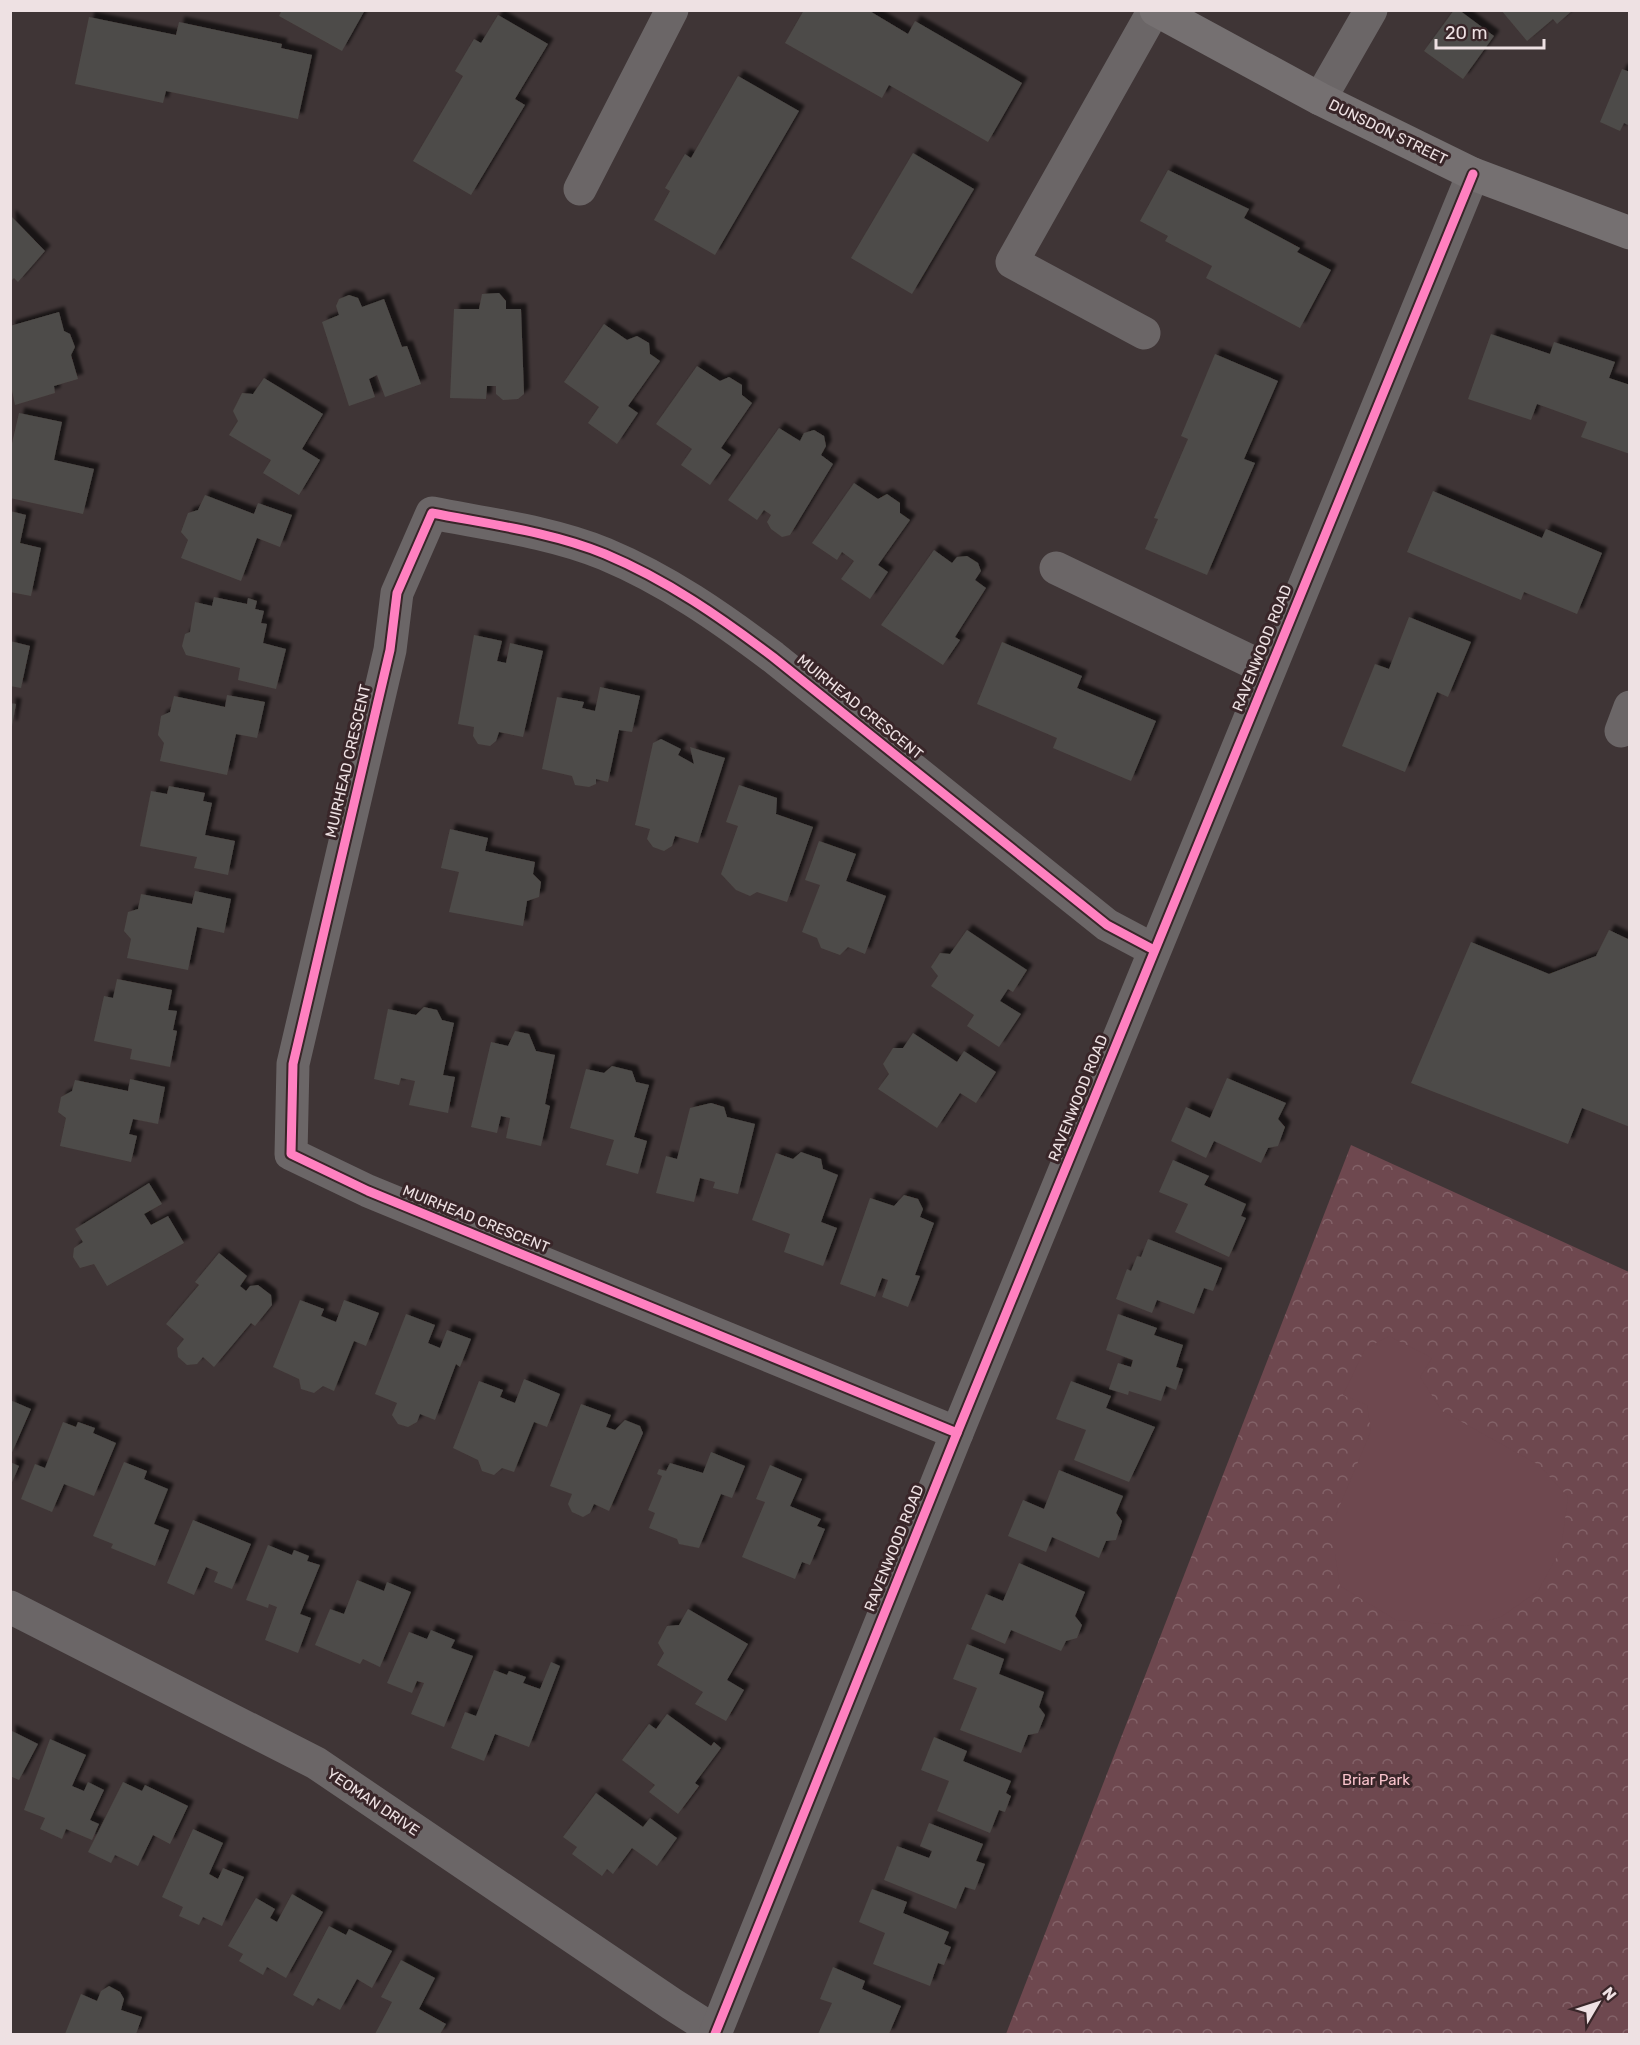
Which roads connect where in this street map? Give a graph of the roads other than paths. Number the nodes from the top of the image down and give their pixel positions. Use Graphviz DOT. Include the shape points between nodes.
graph roads {
  1 [pos="672,10"];
  2 [pos="1155,10"];
  3 [pos="1371,10"];
  4 [pos="1320,99"];
  5 [pos="1473,174"];
  6 [pos="580,189"];
  7 [pos="1629,233"];
  8 [pos="1144,333"];
  9 [pos="1056,568"];
  10 [pos="1269,670"];
  11 [pos="1154,950"];
  12 [pos="957,1433"];
  13 [pos="10,1606"];
  14 [pos="715,2033"];
  1 -- 6 [label="street"];
  2 -- 4 [label="main road, DUNSDON STREET"];
  2 -- 8 [label="street" via="1012,262"];
  3 -- 4 [label="street"];
  4 -- 5 [label="main road, DUNSDON STREET"];
  5 -- 7 [label="main road, DUNSDON STREET"];
  5 -- 10 [label="street, RAVENWOOD ROAD"];
  9 -- 10 [label="street"];
  10 -- 11 [label="street, RAVENWOOD ROAD"];
  11 -- 12 [label="street, RAVENWOOD ROAD"];
  11 -- 12 [label="street, MUIRHEAD CRESCENT" via="1107,925 717,615 603,553 548,537 432,513 397,593 390,650 293,1064 291,1154 368,1191"];
  12 -- 14 [label="street, RAVENWOOD ROAD"];
  13 -- 14 [label="street, YEOMAN DRIVE" via="316,1763"];
}
